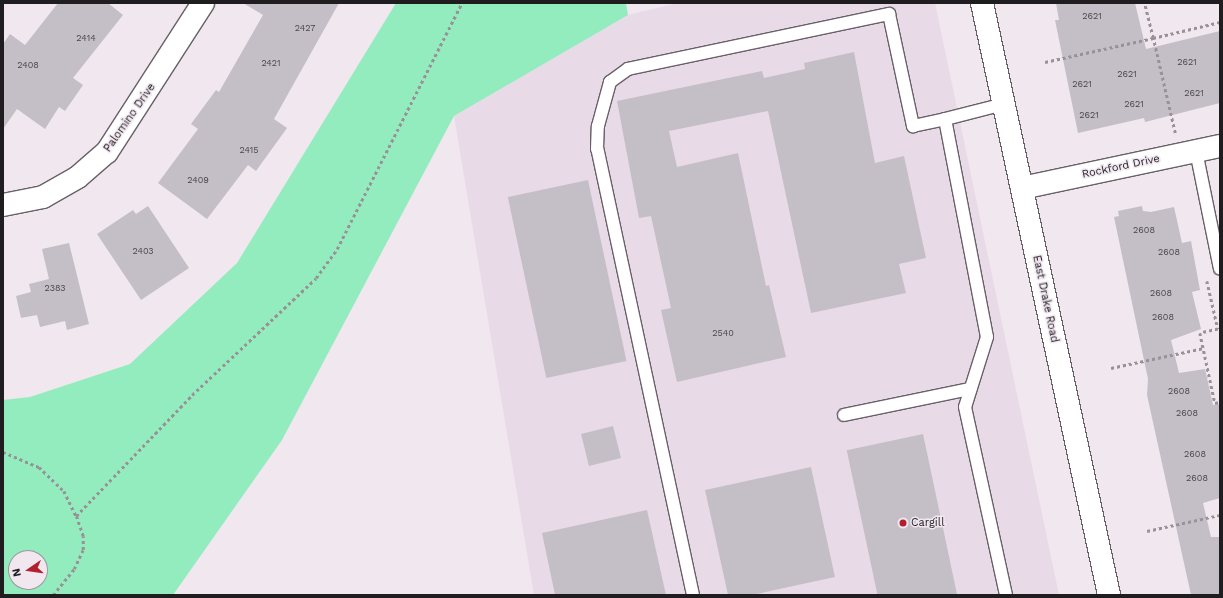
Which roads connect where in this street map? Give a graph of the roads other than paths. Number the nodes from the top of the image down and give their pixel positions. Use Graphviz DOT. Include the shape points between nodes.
graph roads {
  1 [pos="203,3"];
  2 [pos="982,3"];
  3 [pos="1004,104"];
  4 [pos="945,119"];
  5 [pos="1220,146"];
  6 [pos="1196,151"];
  7 [pos="1022,188"];
  8 [pos="3,205"];
  9 [pos="1220,269"];
  10 [pos="970,389"];
  11 [pos="844,415"];
  12 [pos="693,595"];
  13 [pos="1006,595"];
  14 [pos="1109,595"];
  1 -- 8 [label="main road, Palomino Drive" via="107,152 78,177 43,197"];
  2 -- 3 [label="main road, East Drake Road"];
  3 -- 4 [label="lane"];
  3 -- 7 [label="main road, East Drake Road"];
  4 -- 10 [label="lane" via="987,337"];
  4 -- 12 [label="lane" via="913,126 889,14 628,69 610,82 598,126 597,149"];
  5 -- 6 [label="main road, Rockford Drive"];
  6 -- 7 [label="main road, Rockford Drive"];
  6 -- 9 [label="lane"];
  7 -- 14 [label="main road, East Drake Road"];
  10 -- 11 [label="lane"];
  10 -- 13 [label="lane" via="965,407"];
}
